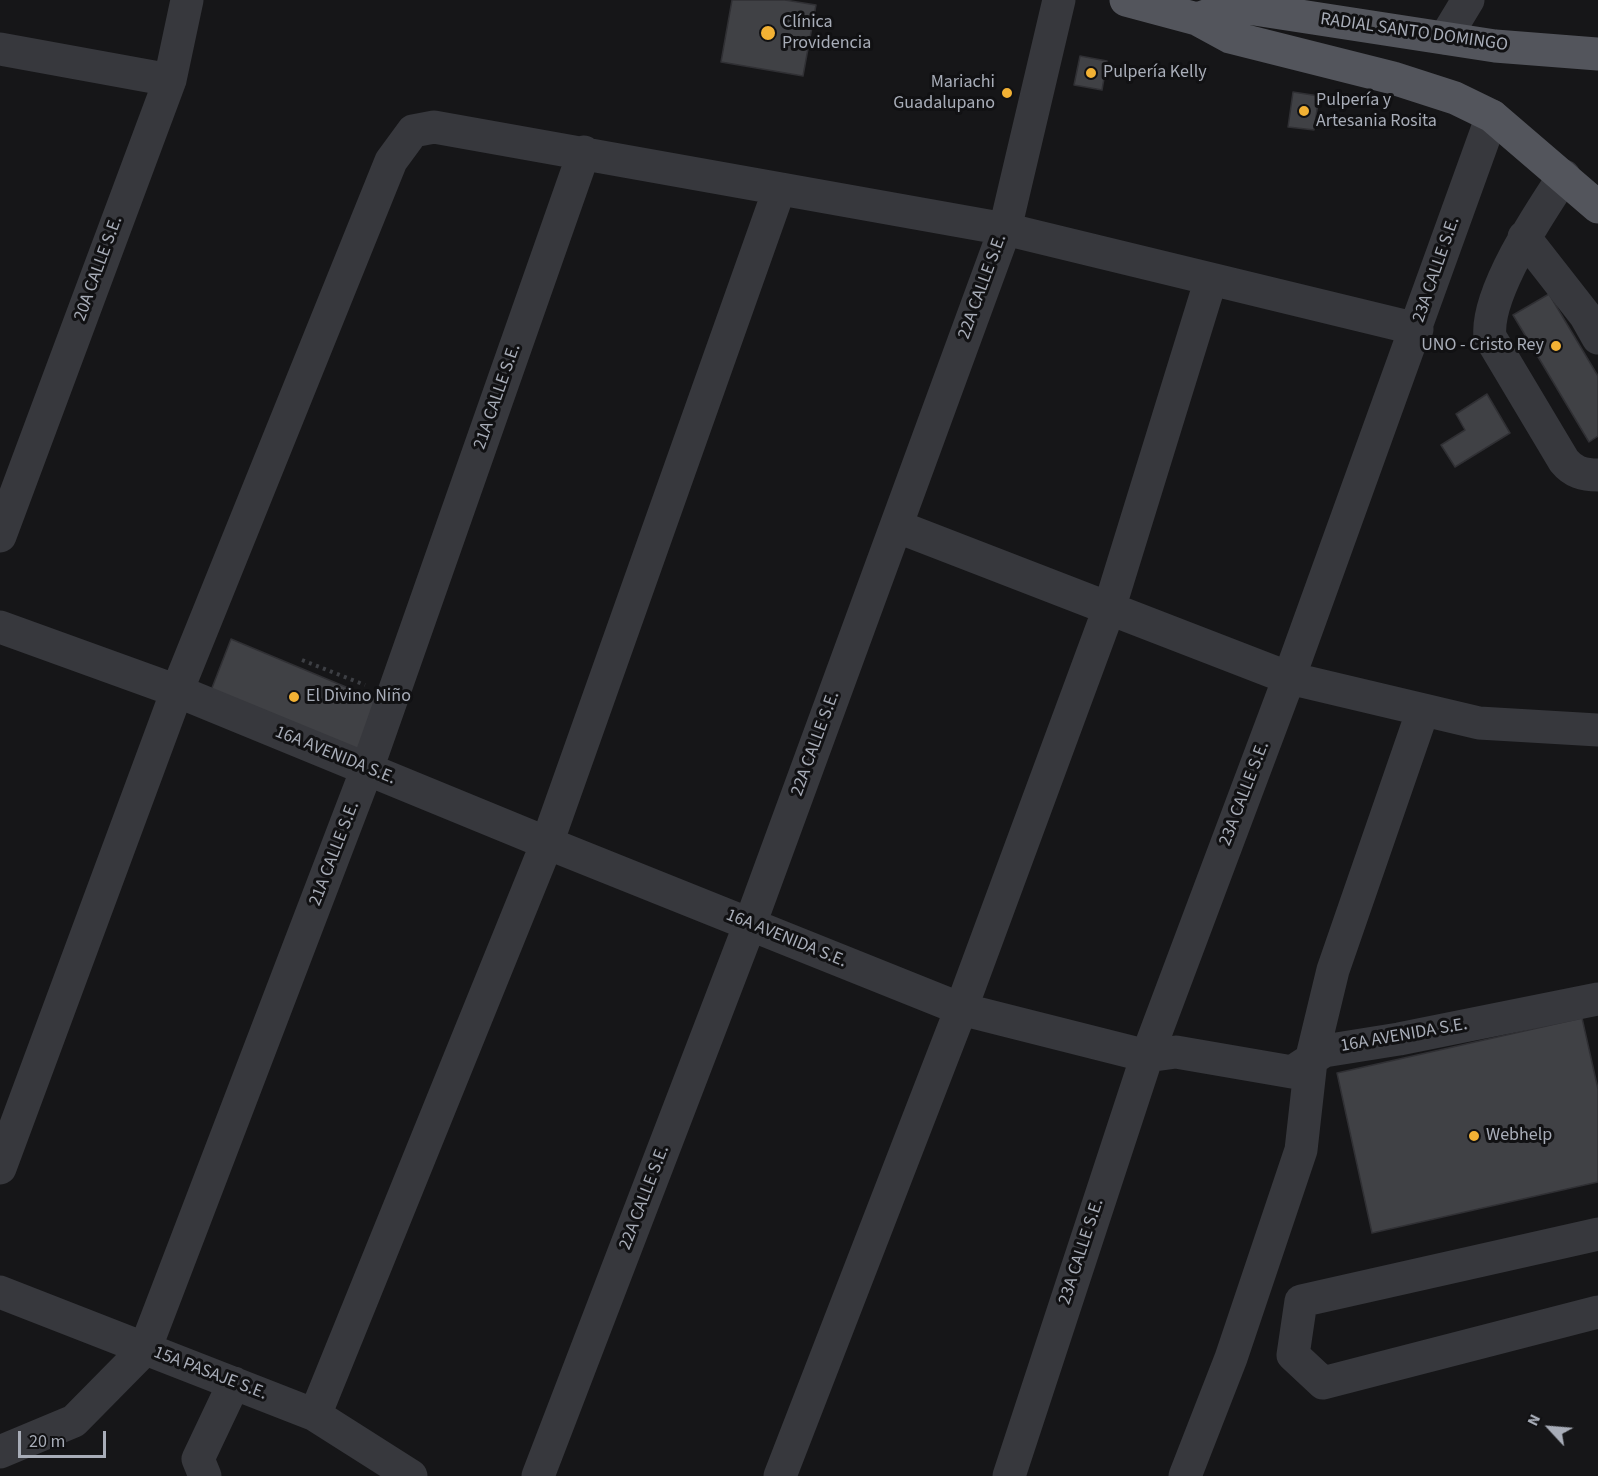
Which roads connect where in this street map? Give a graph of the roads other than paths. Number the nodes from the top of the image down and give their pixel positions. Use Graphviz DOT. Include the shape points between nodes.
graph roads {
  1 [pos="187,0"];
  2 [pos="1059,0"];
  3 [pos="1126,0"];
  4 [pos="1468,0"];
  5 [pos="1200,9"];
  6 [pos="1445,38"];
  7 [pos="0,49"];
  8 [pos="1598,54"];
  9 [pos="170,80"];
  10 [pos="1492,116"];
  11 [pos="584,152"];
  12 [pos="1564,176"];
  13 [pos="779,190"];
  14 [pos="1598,207"];
  15 [pos="1005,229"];
  16 [pos="1524,237"];
  17 [pos="1211,279"];
  18 [pos="1417,328"];
  19 [pos="1598,338"];
  20 [pos="1598,475"];
  21 [pos="896,526"];
  22 [pos="0,536"];
  23 [pos="1108,609"];
  24 [pos="0,627"];
  25 [pos="1289,678"];
  26 [pos="177,691"];
  27 [pos="1424,710"];
  28 [pos="1598,730"];
  29 [pos="367,770"];
  30 [pos="547,843"];
  31 [pos="750,924"];
  32 [pos="1598,999"];
  33 [pos="961,1009"];
  34 [pos="1146,1056"];
  35 [pos="1311,1061"];
  36 [pos="0,1168"];
  37 [pos="1598,1234"];
  38 [pos="0,1292"];
  39 [pos="1598,1312"];
  40 [pos="146,1349"];
  41 [pos="234,1383"];
  42 [pos="315,1415"];
  43 [pos="0,1452"];
  44 [pos="205,1476"];
  45 [pos="411,1476"];
  46 [pos="538,1476"];
  47 [pos="780,1476"];
  48 [pos="1009,1476"];
  49 [pos="1185,1476"];
  1 -- 9 [label="street, 20A CALLE S.E."];
  2 -- 15 [label="street, 22A CALLE S.E."];
  3 -- 5 [label="main road"];
  4 -- 6 [label="street"];
  5 -- 6 [label="main road, RADIAL SANTO DOMINGO" via="1235,6"];
  5 -- 10 [label="main road" via="1230,37 1426,88"];
  6 -- 8 [label="main road, RADIAL SANTO DOMINGO"];
  7 -- 9 [label="street"];
  9 -- 22 [label="street, 20A CALLE S.E."];
  10 -- 12 [label="main road"];
  10 -- 18 [label="street, 23A CALLE S.E."];
  11 -- 13 [label="street"];
  11 -- 26 [label="street" via="434,127 413,131 390,161"];
  11 -- 29 [label="street, 21A CALLE S.E."];
  12 -- 14 [label="main road"];
  12 -- 16 [label="street"];
  13 -- 15 [label="street"];
  13 -- 30 [label="street"];
  15 -- 17 [label="street"];
  15 -- 21 [label="street, 22A CALLE S.E."];
  16 -- 19 [label="street" via="1585,315"];
  16 -- 20 [label="street" via="1494,307 1488,325 1490,337 1564,461 1571,469"];
  17 -- 18 [label="street"];
  17 -- 23 [label="street"];
  18 -- 25 [label="street, 23A CALLE S.E."];
  21 -- 23 [label="street"];
  21 -- 31 [label="street, 22A CALLE S.E."];
  23 -- 25 [label="street"];
  23 -- 33 [label="street"];
  24 -- 26 [label="street, 16A AVENIDA S.E."];
  25 -- 27 [label="street"];
  25 -- 34 [label="street, 23A CALLE S.E."];
  26 -- 29 [label="street, 16A AVENIDA S.E."];
  26 -- 36 [label="street"];
  27 -- 28 [label="street" via="1479,723"];
  27 -- 35 [label="street" via="1333,970"];
  29 -- 30 [label="street, 16A AVENIDA S.E."];
  29 -- 40 [label="street, 21A CALLE S.E."];
  30 -- 31 [label="street, 16A AVENIDA S.E."];
  30 -- 42 [label="street"];
  31 -- 33 [label="street, 16A AVENIDA S.E."];
  31 -- 46 [label="street, 22A CALLE S.E."];
  32 -- 35 [label="street, 16A AVENIDA S.E." via="1324,1051"];
  33 -- 34 [label="street, 16A AVENIDA S.E."];
  33 -- 47 [label="street"];
  34 -- 35 [label="street, 16A AVENIDA S.E." via="1176,1052 1292,1071"];
  34 -- 48 [label="street, 23A CALLE S.E."];
  35 -- 49 [label="street" via="1301,1150 1231,1358"];
  37 -- 39 [label="street" via="1301,1301 1293,1355 1323,1383"];
  38 -- 40 [label="street, 15A PASAJE S.E."];
  40 -- 41 [label="street, 15A PASAJE S.E."];
  40 -- 43 [label="street" via="74,1421"];
  41 -- 42 [label="street, 15A PASAJE S.E."];
  41 -- 44 [label="street" via="198,1459"];
  42 -- 45 [label="street, 15A PASAJE S.E."];
}
